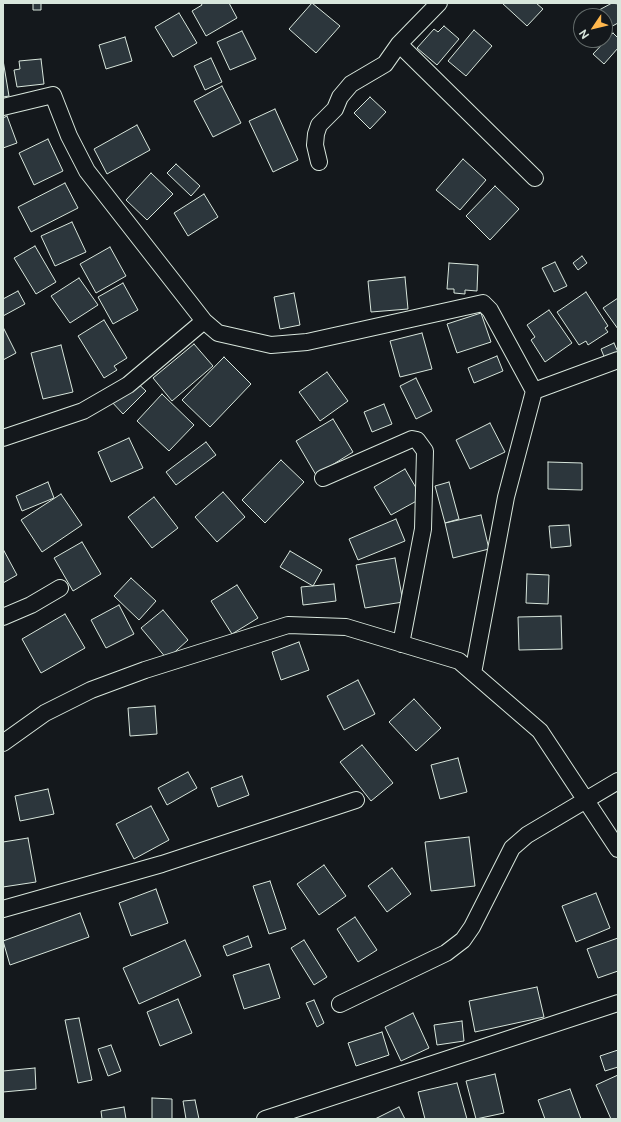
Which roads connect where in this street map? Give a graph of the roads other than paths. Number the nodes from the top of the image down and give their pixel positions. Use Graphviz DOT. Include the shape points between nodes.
graph roads {
  1 [pos="439,3"];
  2 [pos="399,44"];
  3 [pos="3,107"];
  4 [pos="319,162"];
  5 [pos="535,178"];
  6 [pos="204,321"];
  7 [pos="618,360"];
  8 [pos="534,391"];
  9 [pos="3,438"];
  10 [pos="324,478"];
  11 [pos="60,588"];
  12 [pos="3,617"];
  13 [pos="401,644"];
  14 [pos="473,673"];
  15 [pos="3,743"];
  16 [pos="618,781"];
  17 [pos="356,800"];
  18 [pos="586,800"];
  19 [pos="618,849"];
  20 [pos="3,909"];
  21 [pos="618,1003"];
  22 [pos="340,1004"];
  23 [pos="265,1119"];
  1 -- 2 [label="street"];
  2 -- 4 [label="street" via="385,64 351,84 328,117 319,125 315,145"];
  2 -- 5 [label="street"];
  3 -- 6 [label="street" via="53,96 87,171"];
  6 -- 8 [label="street" via="218,333 271,345 307,342 483,303 488,306"];
  6 -- 9 [label="street" via="128,385 83,411"];
  7 -- 8 [label="street"];
  8 -- 14 [label="street" via="506,497"];
  10 -- 13 [label="street" via="412,439 421,443 425,450 423,529"];
  11 -- 12 [label="street" via="31,605"];
  13 -- 14 [label="street" via="459,661"];
  13 -- 15 [label="street" via="346,627 288,625 145,670 91,690 45,713"];
  14 -- 18 [label="street" via="540,731"];
  16 -- 18 [label="street"];
  17 -- 20 [label="street" via="162,864"];
  18 -- 19 [label="street"];
  18 -- 22 [label="street" via="527,835 512,848 463,940 446,953"];
  21 -- 23 [label="street"];
}
